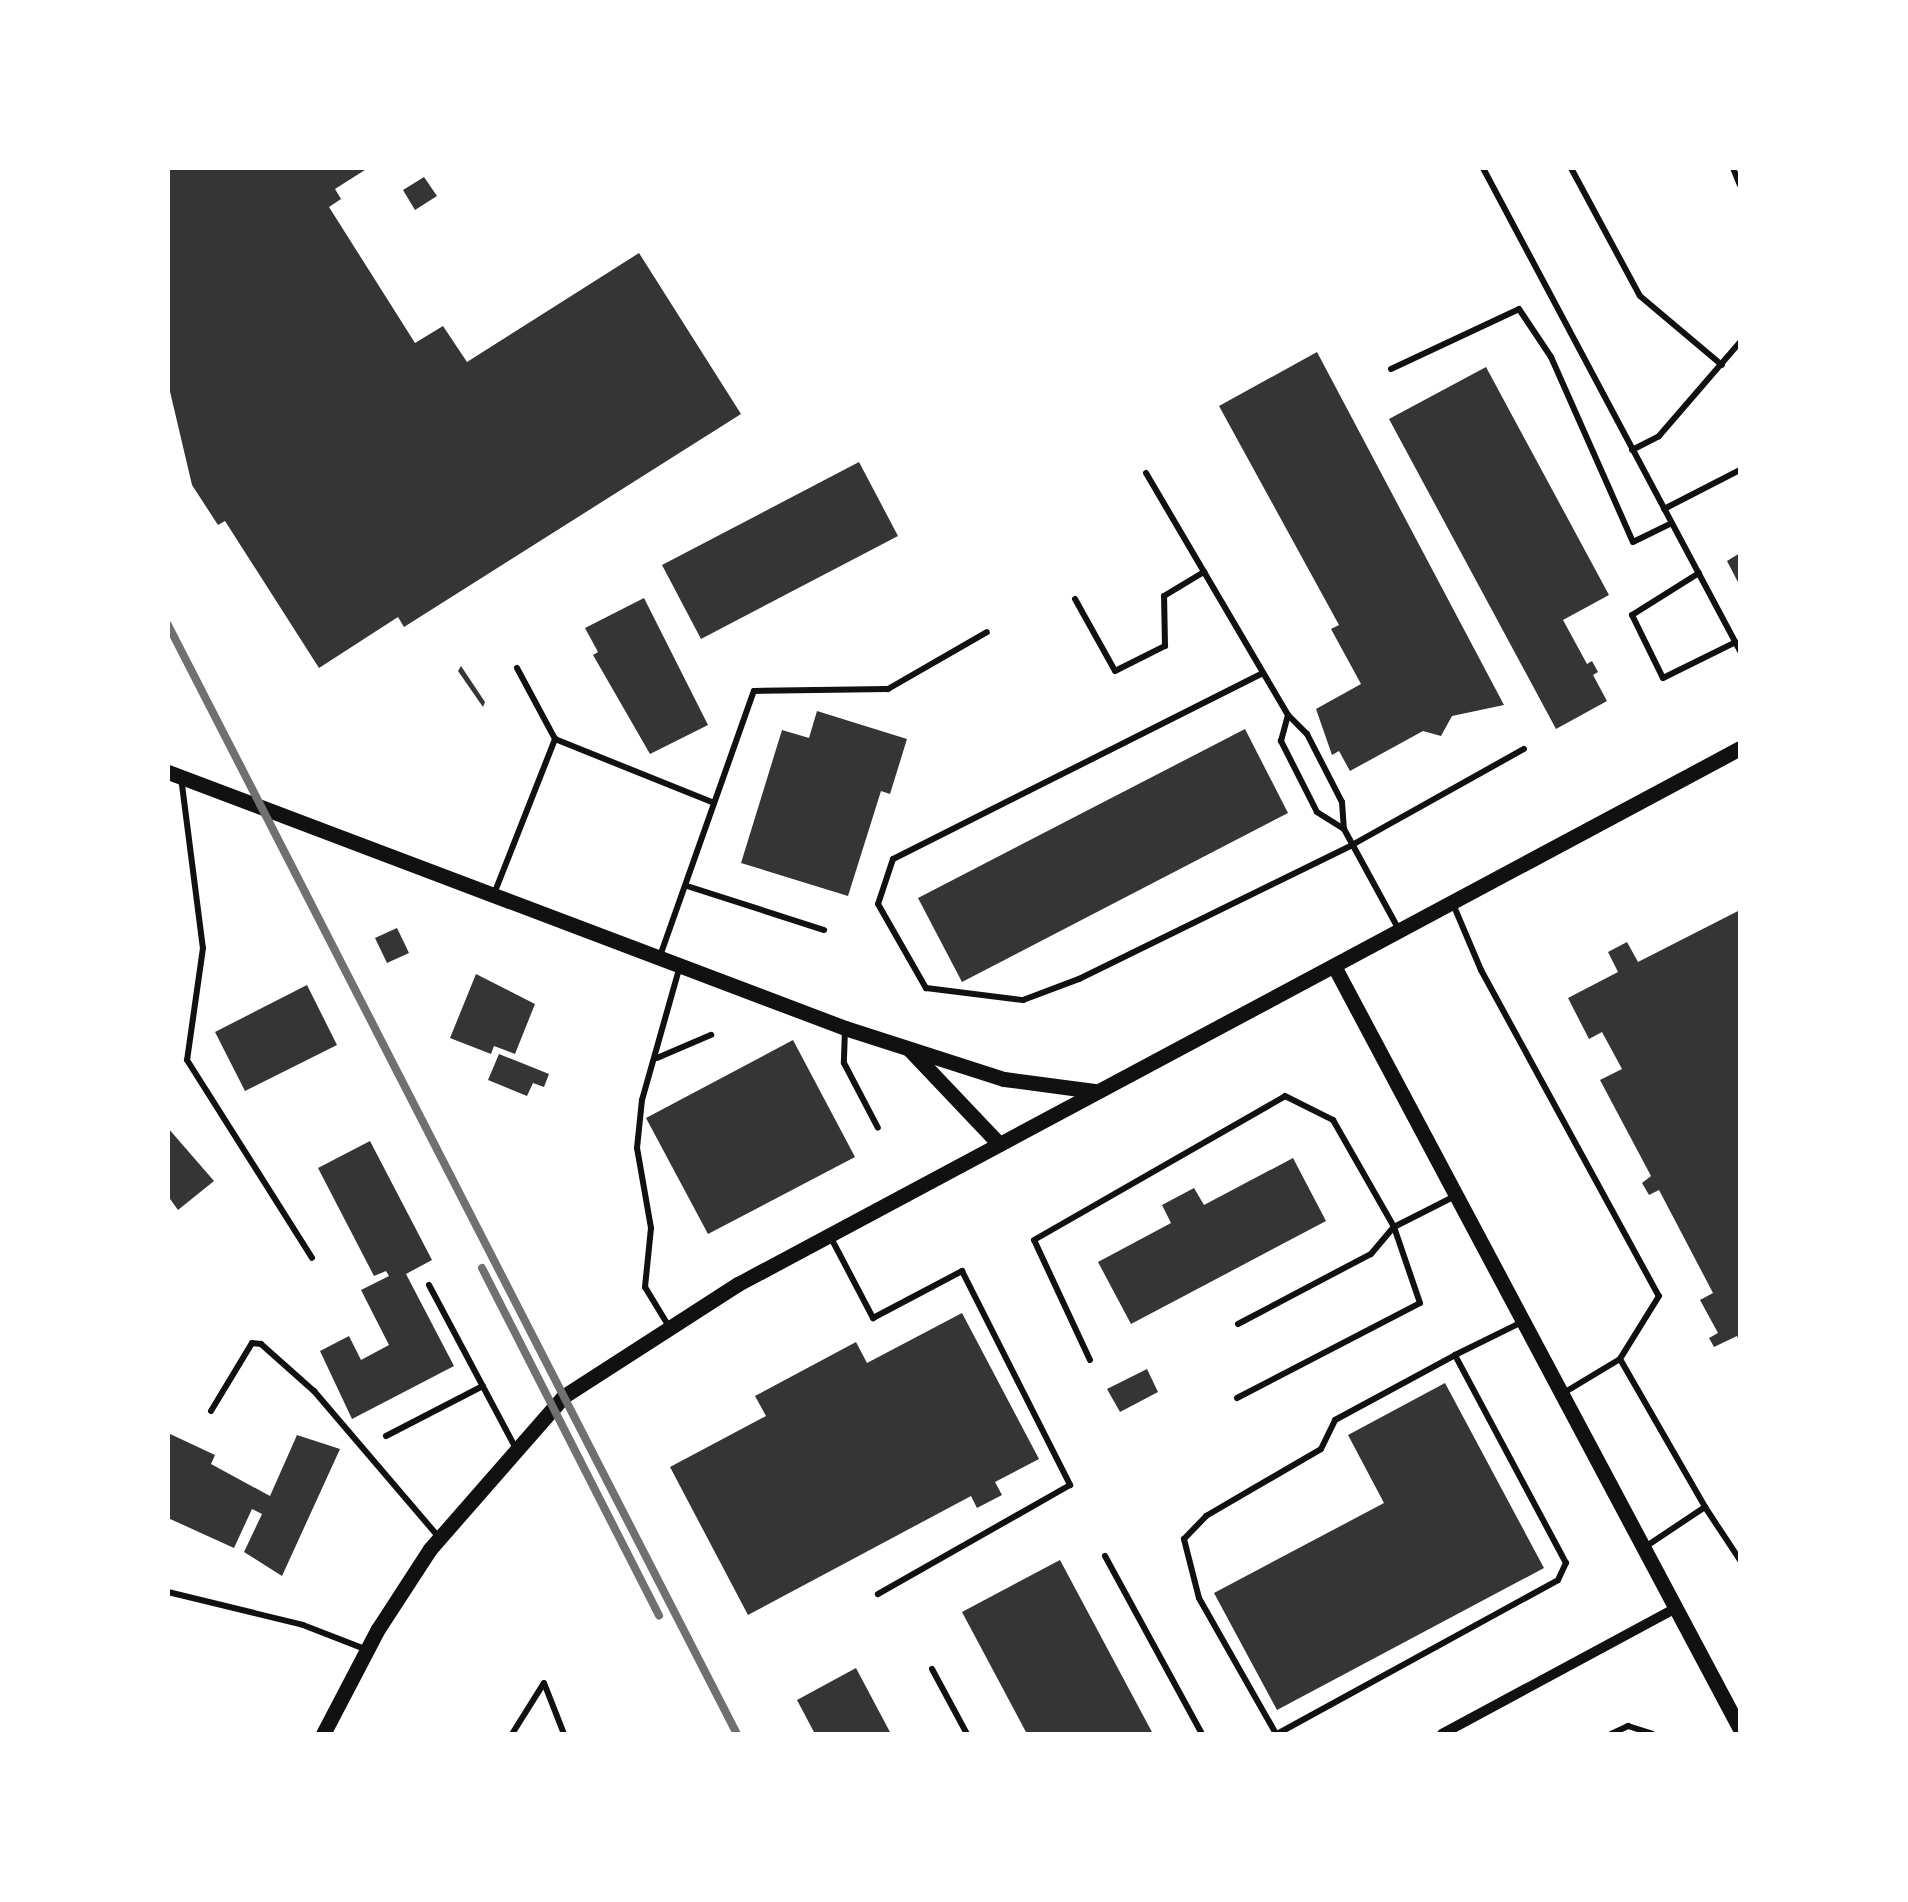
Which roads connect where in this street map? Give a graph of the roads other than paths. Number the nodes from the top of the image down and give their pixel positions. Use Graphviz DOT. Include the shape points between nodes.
graph roads {
  1 [pos="1483,168"];
  2 [pos="1571,168"];
  3 [pos="1733,168"];
  4 [pos="1740,185"];
  5 [pos="1740,342"];
  6 [pos="1722,365"];
  7 [pos="1391,369"];
  8 [pos="1632,450"];
  9 [pos="1740,470"];
  10 [pos="1146,473"];
  11 [pos="1664,509"];
  12 [pos="1672,522"];
  13 [pos="1204,572"];
  14 [pos="1699,574"];
  15 [pos="1075,599"];
  16 [pos="987,632"];
  17 [pos="1736,642"];
  18 [pos="1740,651"];
  19 [pos="517,668"];
  20 [pos="1263,673"];
  21 [pos="1288,715"];
  22 [pos="554,739"];
  23 [pos="1524,748"];
  24 [pos="1740,748"];
  25 [pos="174,774"];
  26 [pos="714,804"];
  27 [pos="1344,829"];
  28 [pos="1352,845"];
  29 [pos="687,886"];
  30 [pos="494,894"];
  31 [pos="1453,902"];
  32 [pos="824,930"];
  33 [pos="1400,931"];
  34 [pos="659,958"];
  35 [pos="680,965"];
  36 [pos="1334,966"];
  37 [pos="844,1028"];
  38 [pos="712,1035"];
  39 [pos="907,1047"];
  40 [pos="656,1058"];
  41 [pos="1094,1092"];
  42 [pos="878,1128"];
  43 [pos="999,1144"];
  44 [pos="1456,1195"];
  45 [pos="1394,1227"];
  46 [pos="829,1235"];
  47 [pos="312,1258"];
  48 [pos="429,1285"];
  49 [pos="1523,1322"];
  50 [pos="1238,1324"];
  51 [pos="668,1326"];
  52 [pos="1455,1355"];
  53 [pos="1620,1359"];
  54 [pos="1090,1360"];
  55 [pos="483,1386"];
  56 [pos="1562,1394"];
  57 [pos="1237,1398"];
  58 [pos="211,1411"];
  59 [pos="386,1436"];
  60 [pos="515,1447"];
  61 [pos="1706,1507"];
  62 [pos="439,1537"];
  63 [pos="1644,1548"];
  64 [pos="1105,1556"];
  65 [pos="1740,1560"];
  66 [pos="168,1592"];
  67 [pos="878,1594"];
  68 [pos="1676,1608"];
  69 [pos="366,1650"];
  70 [pos="932,1669"];
  71 [pos="1740,1729"];
  72 [pos="1276,1733"];
  73 [pos="323,1734"];
  74 [pos="512,1734"];
  75 [pos="564,1734"];
  76 [pos="967,1734"];
  77 [pos="1202,1734"];
  78 [pos="1442,1734"];
  79 [pos="1610,1734"];
  80 [pos="1652,1734"];
  1 -- 8 [label="lane"];
  2 -- 6 [label="lane" via="1640,296"];
  3 -- 4 [label="lane"];
  5 -- 6 [label="lane"];
  6 -- 8 [label="lane" via="1659,436"];
  7 -- 12 [label="lane" via="1519,310 1550,356 1633,542"];
  8 -- 11 [label="lane"];
  9 -- 11 [label="lane"];
  10 -- 13 [label="lane"];
  11 -- 12 [label="lane"];
  12 -- 14 [label="lane"];
  13 -- 15 [label="lane" via="1164,596 1165,646 1115,671"];
  13 -- 20 [label="lane"];
  14 -- 17 [label="lane"];
  14 -- 17 [label="lane" via="1632,615 1663,678"];
  16 -- 26 [label="lane" via="888,689 754,691"];
  17 -- 18 [label="lane"];
  19 -- 22 [label="lane"];
  20 -- 21 [label="lane"];
  20 -- 28 [label="lane" via="893,860 878,904 926,988 1023,1000"];
  21 -- 27 [label="lane" via="1307,734 1342,802"];
  21 -- 27 [label="lane" via="1281,740 1317,812"];
  22 -- 26 [label="lane"];
  22 -- 30 [label="lane"];
  23 -- 28 [label="lane"];
  24 -- 31 [label="street"];
  25 -- 30 [label="street"];
  25 -- 47 [label="lane" via="202,948 186,1060"];
  26 -- 29 [label="lane"];
  27 -- 28 [label="lane"];
  28 -- 33 [label="lane"];
  29 -- 32 [label="lane"];
  29 -- 34 [label="lane"];
  30 -- 34 [label="street"];
  31 -- 33 [label="street"];
  31 -- 53 [label="lane" via="1481,970 1659,1296"];
  33 -- 36 [label="street"];
  34 -- 35 [label="street"];
  35 -- 37 [label="street"];
  35 -- 40 [label="lane"];
  36 -- 41 [label="street"];
  36 -- 44 [label="street"];
  37 -- 39 [label="street"];
  37 -- 42 [label="lane" via="844,1063"];
  38 -- 40 [label="lane"];
  39 -- 41 [label="street" via="1004,1079"];
  39 -- 43 [label="street"];
  40 -- 51 [label="lane" via="642,1100 637,1148 651,1228 645,1287"];
  41 -- 43 [label="street"];
  43 -- 46 [label="street"];
  44 -- 45 [label="lane"];
  44 -- 49 [label="street"];
  45 -- 50 [label="lane" via="1371,1254"];
  45 -- 54 [label="lane" via="1333,1120 1285,1096 1034,1240"];
  45 -- 57 [label="lane" via="1420,1302"];
  46 -- 51 [label="street"];
  46 -- 67 [label="lane" via="873,1318 962,1271 1070,1484"];
  48 -- 55 [label="lane"];
  49 -- 52 [label="lane"];
  49 -- 56 [label="street"];
  51 -- 60 [label="street" via="564,1396"];
  52 -- 72 [label="lane" via="1335,1420 1321,1449 1206,1516 1184,1539 1199,1598"];
  52 -- 72 [label="lane" via="1566,1562 1558,1580"];
  53 -- 56 [label="lane"];
  53 -- 61 [label="lane"];
  55 -- 59 [label="lane"];
  55 -- 60 [label="lane"];
  56 -- 63 [label="street"];
  58 -- 62 [label="lane" via="252,1343 260,1344 314,1391"];
  60 -- 62 [label="street"];
  61 -- 63 [label="lane"];
  61 -- 65 [label="lane"];
  62 -- 69 [label="street"];
  63 -- 68 [label="street"];
  64 -- 77 [label="lane"];
  66 -- 69 [label="lane" via="303,1625"];
  68 -- 71 [label="street"];
  68 -- 78 [label="street"];
  69 -- 73 [label="street"];
  70 -- 76 [label="lane"];
  74 -- 75 [label="lane" via="544,1683"];
  79 -- 80 [label="lane" via="1628,1726"];
}
